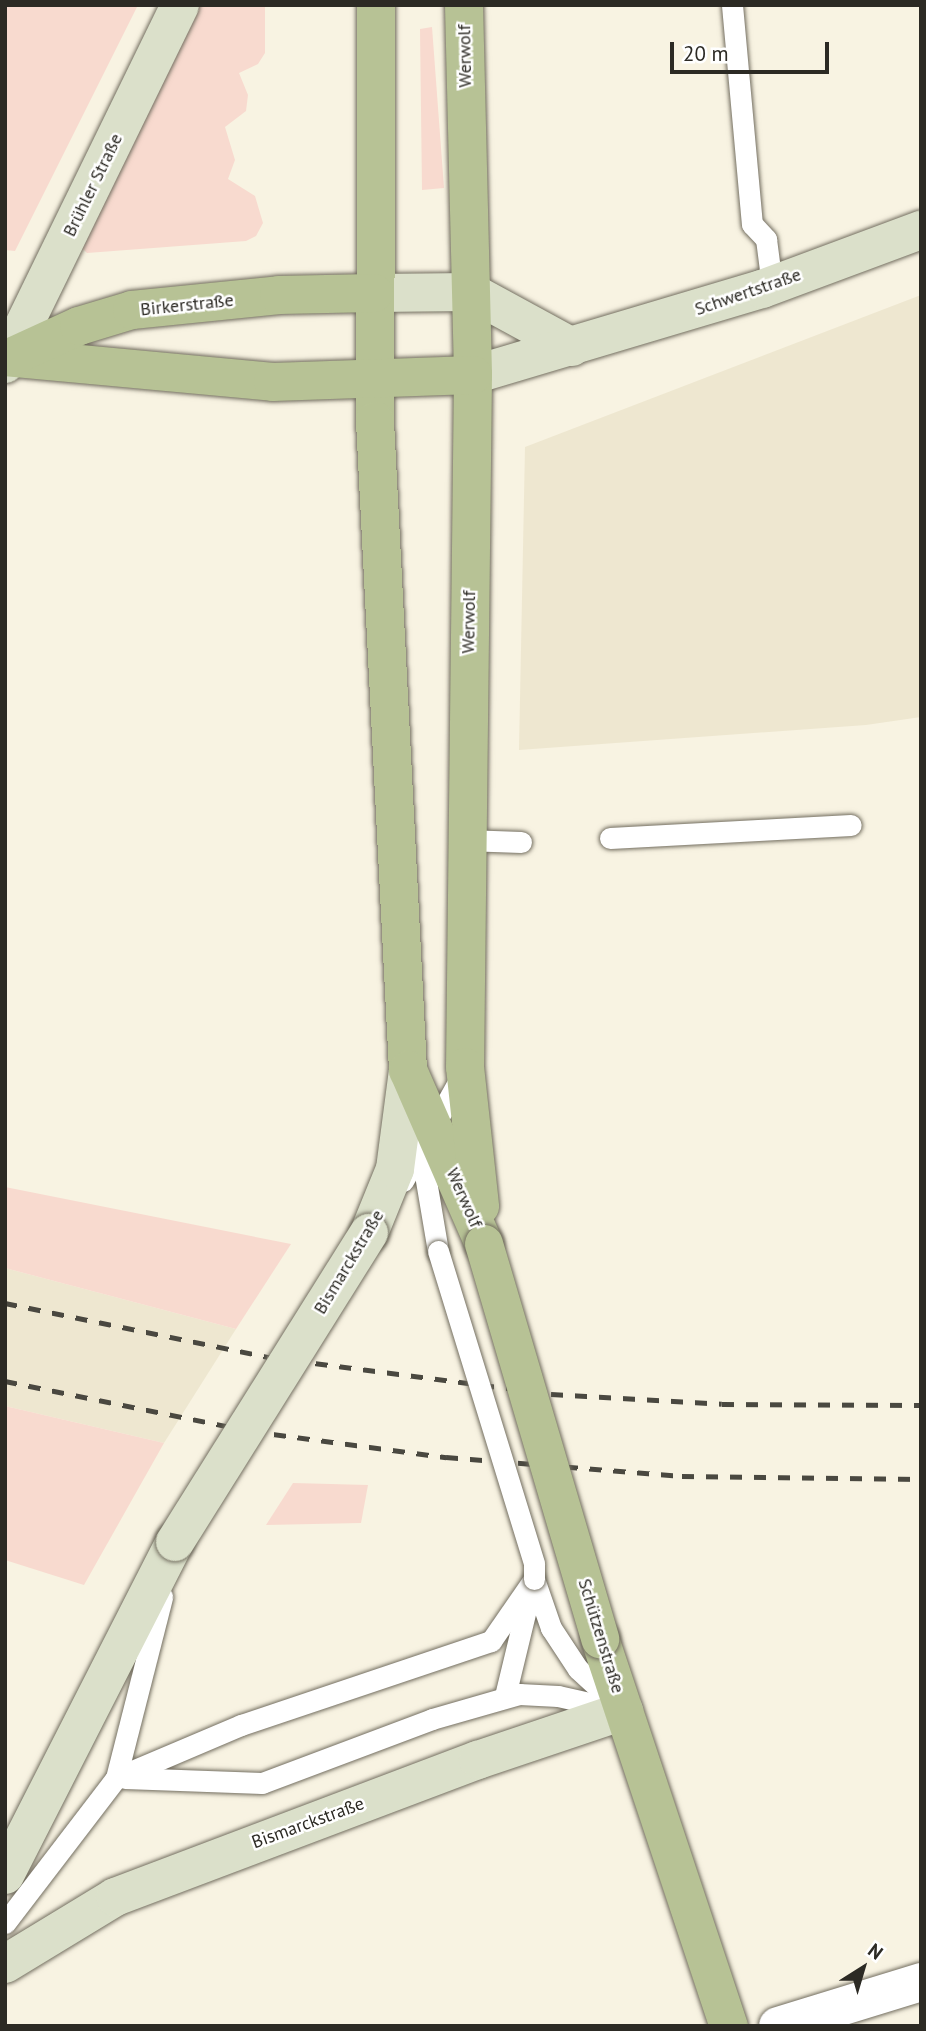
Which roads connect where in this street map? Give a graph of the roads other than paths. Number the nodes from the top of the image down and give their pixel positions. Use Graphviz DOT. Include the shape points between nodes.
graph roads {
  1 [pos="180,5"];
  2 [pos="376,5"];
  3 [pos="464,5"];
  4 [pos="732,5"];
  5 [pos="921,230"];
  6 [pos="772,285"];
  7 [pos="471,292"];
  8 [pos="374,293"];
  9 [pos="572,347"];
  10 [pos="7,359"];
  11 [pos="473,375"];
  12 [pos="374,381"];
  13 [pos="851,825"];
  14 [pos="610,838"];
  15 [pos="465,840"];
  16 [pos="522,842"];
  17 [pos="465,1067"];
  18 [pos="408,1070"];
  19 [pos="427,1138"];
  20 [pos="369,1233"];
  21 [pos="484,1244"];
  22 [pos="175,1542"];
  23 [pos="534,1579"];
  24 [pos="505,1696"];
  25 [pos="624,1712"];
  26 [pos="116,1778"];
  27 [pos="5,1875"];
  28 [pos="5,1923"];
  29 [pos="5,1964"];
  30 [pos="921,1982"];
  31 [pos="729,2026"];
  32 [pos="778,2026"];
  1 -- 10 [label="main road, Brühler Straße"];
  2 -- 8 [label="main road, Werwolf"];
  3 -- 7 [label="main road, Werwolf"];
  4 -- 6 [label="lane" via="752,224 766,239"];
  5 -- 6 [label="main road, Schwertstraße"];
  6 -- 9 [label="main road, Schwertstraße"];
  7 -- 8 [label="main road"];
  7 -- 9 [label="main road"];
  7 -- 11 [label="main road, Werwolf"];
  8 -- 10 [label="main road, Birkerstraße" via="279,295 132,310 79,326"];
  8 -- 12 [label="main road, Werwolf"];
  9 -- 11 [label="main road, Schwertstraße"];
  10 -- 12 [label="main road" via="272,382"];
  11 -- 12 [label="main road"];
  11 -- 15 [label="main road, Werwolf"];
  12 -- 18 [label="main road, Werwolf"];
  13 -- 14 [label="lane"];
  15 -- 16 [label="lane"];
  15 -- 17 [label="main road, Werwolf"];
  17 -- 19 [label="lane"];
  17 -- 21 [label="main road, Werwolf"];
  18 -- 19 [label="main road, Werwolf"];
  18 -- 20 [label="main road, Bismarckstraße" via="395,1169"];
  19 -- 20 [label="lane"];
  19 -- 21 [label="main road, Werwolf"];
  19 -- 23 [label="lane, bridge" via="438,1251 534,1564"];
  20 -- 22 [label="main road, Bismarckstraße, bridge"];
  21 -- 25 [label="main road, Schützenstraße, bridge"];
  22 -- 26 [label="lane, Bismarckstraße"];
  22 -- 27 [label="main road, Bismarckstraße"];
  23 -- 24 [label="lane"];
  23 -- 25 [label="lane" via="551,1628 578,1669"];
  23 -- 26 [label="lane" via="491,1641 241,1725"];
  24 -- 25 [label="lane" via="558,1696"];
  24 -- 26 [label="lane" via="261,1783"];
  25 -- 29 [label="main road, Bismarckstraße" via="514,1747 115,1897"];
  25 -- 31 [label="main road, Schützenstraße"];
  26 -- 28 [label="lane"];
  30 -- 32 [label="street"];
}
